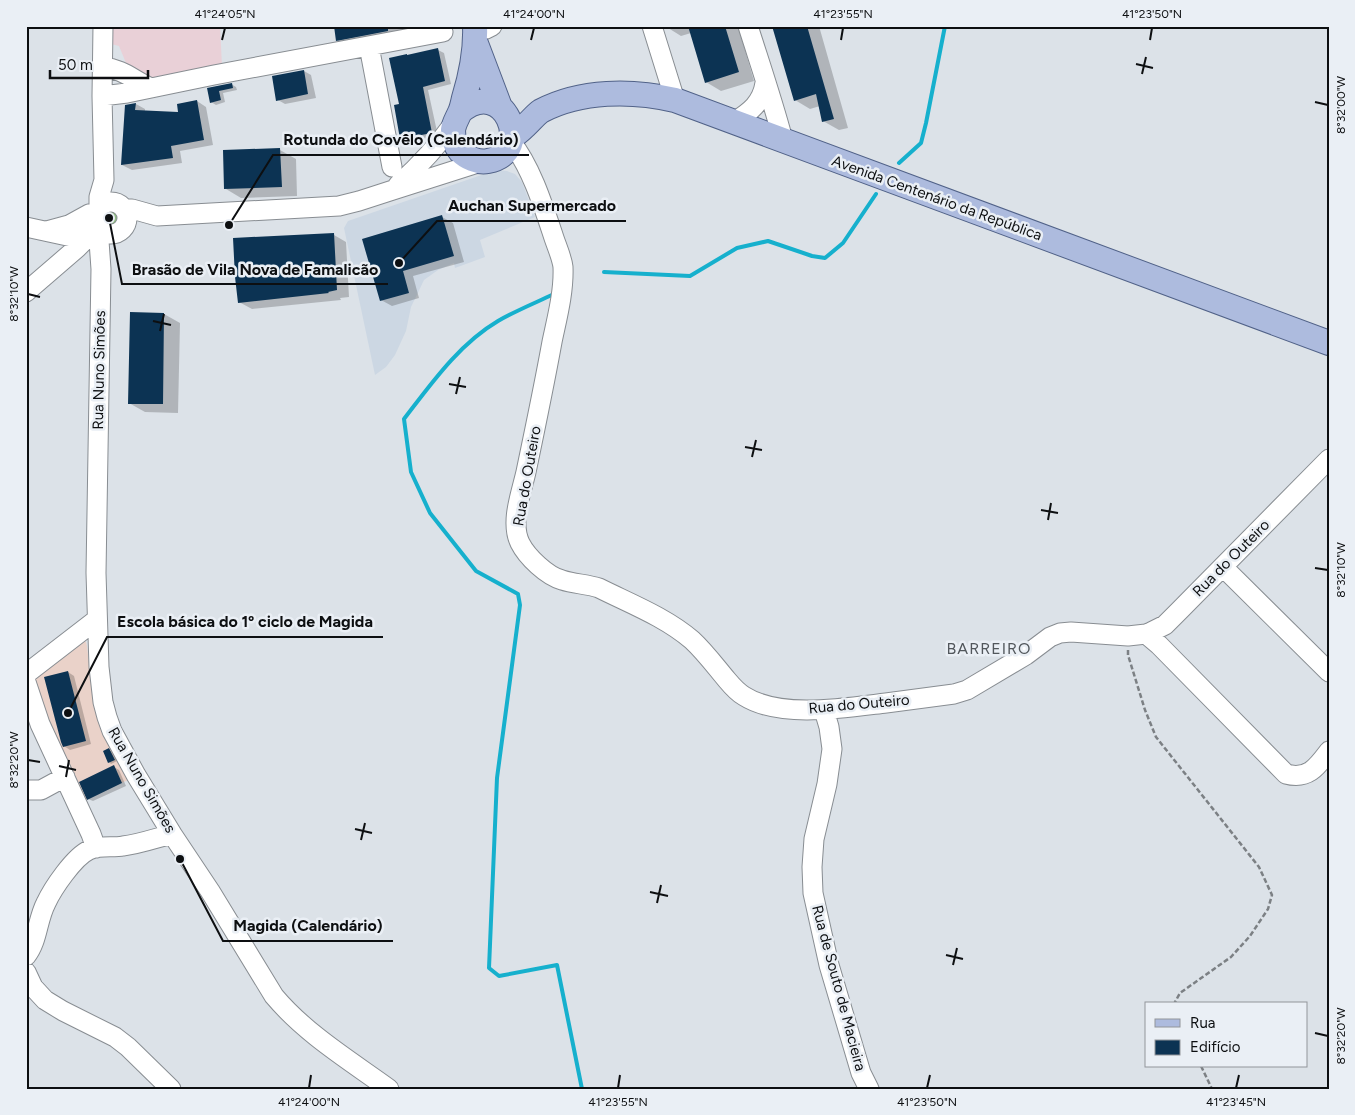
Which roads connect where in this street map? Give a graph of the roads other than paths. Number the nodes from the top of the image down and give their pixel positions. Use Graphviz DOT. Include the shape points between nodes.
graph roads {
  1 [pos="103,26"];
  2 [pos="652,26"];
  3 [pos="748,26"];
  4 [pos="479,30"];
  5 [pos="443,32"];
  6 [pos="370,46"];
  7 [pos="102,67"];
  8 [pos="765,83"];
  9 [pos="150,87"];
  10 [pos="102,96"];
  11 [pos="675,100"];
  12 [pos="502,109"];
  13 [pos="540,112"];
  14 [pos="457,118"];
  15 [pos="734,122"];
  16 [pos="783,140"];
  17 [pos="501,150"];
  18 [pos="392,168"];
  19 [pos="393,190"];
  20 [pos="102,224"];
  21 [pos="26,227"];
  22 [pos="46,231"];
  23 [pos="101,262"];
  24 [pos="26,292"];
  25 [pos="1329,343"];
  26 [pos="1329,459"];
  27 [pos="1223,567"];
  28 [pos="96,620"];
  29 [pos="1137,635"];
  30 [pos="1329,672"];
  31 [pos="26,674"];
  32 [pos="26,682"];
  33 [pos="824,710"];
  34 [pos="1329,751"];
  35 [pos="65,777"];
  36 [pos="26,790"];
  37 [pos="172,834"];
  38 [pos="96,848"];
  39 [pos="26,956"];
  40 [pos="26,972"];
  41 [pos="171,1089"];
  42 [pos="388,1089"];
  43 [pos="869,1089"];
  1 -- 7 [label="street"];
  2 -- 11 [label="street"];
  3 -- 8 [label="street"];
  4 -- 12 [label="main road"];
  4 -- 14 [label="main road"];
  5 -- 6 [label="street"];
  6 -- 9 [label="street"];
  6 -- 18 [label="street"];
  7 -- 9 [label="street" via="114,68"];
  7 -- 10 [label="street"];
  8 -- 15 [label="street" via="756,106"];
  8 -- 16 [label="street"];
  9 -- 10 [label="street"];
  10 -- 20 [label="street" via="104,180 112,193"];
  11 -- 13 [label="main road, Avenida Centenário da República" via="633,93 608,94 579,98"];
  11 -- 15 [label="main road, Avenida Centenário da República"];
  12 -- 13 [label="main road, Avenida Centenário da República"];
  12 -- 14 [label="main road, Avenida Centenário da República" via="492,103 475,102"];
  12 -- 17 [label="main road" via="513,130"];
  13 -- 17 [label="main road, Avenida Centenário da República"];
  14 -- 17 [label="main road" via="453,133 455,142 466,156 475,160"];
  14 -- 19 [label="street" via="434,150"];
  15 -- 16 [label="main road, Avenida Centenário da República"];
  16 -- 25 [label="main road, Avenida Centenário da República"];
  17 -- 19 [label="street"];
  17 -- 33 [label="street, Rua do Outeiro" via="507,160 533,180 563,265 561,296 518,512 517,532 525,551 552,576 599,588 678,629 742,695 752,701 777,708"];
  19 -- 20 [label="street" via="326,208 157,216 136,224"];
  20 -- 22 [label="street"];
  20 -- 22 [label="street" via="89,214 69,225"];
  20 -- 23 [label="street" via="95,247"];
  20 -- 23 [label="street, Rua Nuno Simões" via="115,240"];
  20 -- 24 [label="street"];
  21 -- 22 [label="street"];
  23 -- 28 [label="street, Rua Nuno Simões"];
  26 -- 27 [label="street, Rua do Outeiro"];
  27 -- 29 [label="street, Rua do Outeiro" via="1165,625"];
  27 -- 30 [label="street"];
  28 -- 31 [label="street"];
  28 -- 37 [label="street, Rua Nuno Simões" via="106,717"];
  29 -- 33 [label="street, Rua do Outeiro" via="1060,634 1050,637 968,690"];
  29 -- 34 [label="street" via="1158,645 1286,774 1304,775 1312,771"];
  32 -- 35 [label="street" via="40,724"];
  33 -- 43 [label="street, Rua de Souto de Macieira" via="832,749 814,839 813,893 830,965 861,1073"];
  35 -- 36 [label="street" via="41,790"];
  35 -- 38 [label="street"];
  37 -- 38 [label="street" via="124,846"];
  37 -- 42 [label="street, Rua Nuno Simões" via="274,996 300,1024"];
  38 -- 39 [label="street" via="84,853 51,893 42,910 32,949"];
  40 -- 41 [label="street" via="33,987 45,1000 116,1037"];
}
